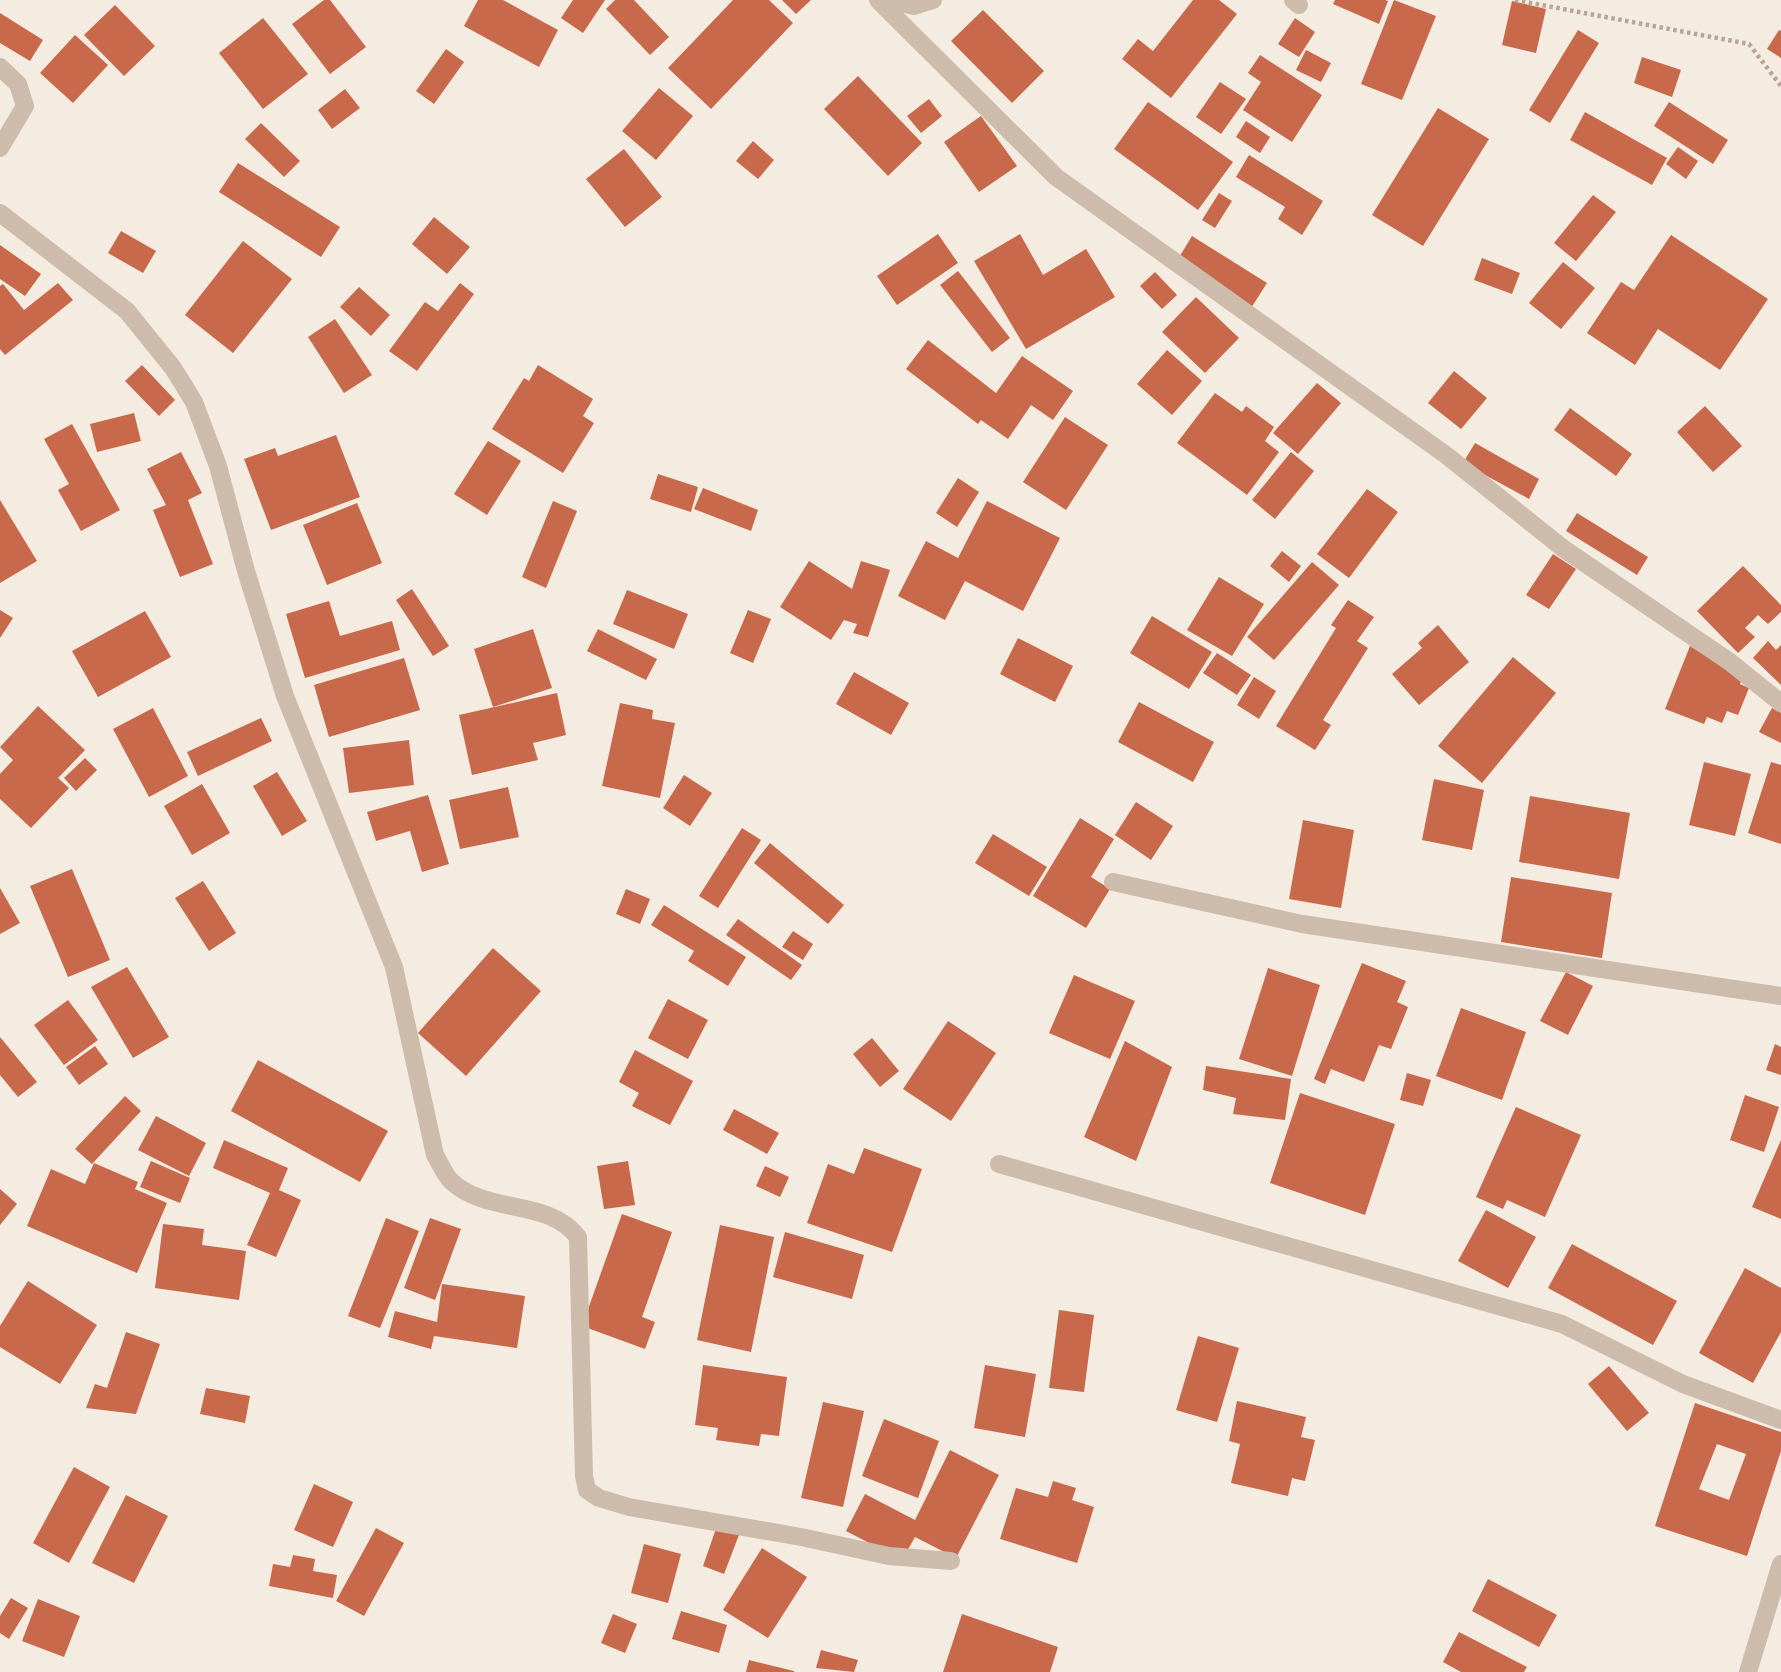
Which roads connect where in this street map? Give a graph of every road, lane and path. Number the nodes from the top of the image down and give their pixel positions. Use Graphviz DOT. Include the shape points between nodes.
graph roads {
  1 [pos="878,0"];
  2 [pos="890,0"];
  3 [pos="933,0"];
  4 [pos="1515,0"];
  5 [pos="0,67"];
  6 [pos="1781,86"];
  7 [pos="0,148"];
  8 [pos="0,213"];
  9 [pos="1781,704"];
  10 [pos="1113,882"];
  11 [pos="1781,996"];
  12 [pos="999,1164"];
  13 [pos="1781,1420"];
  14 [pos="951,1560"];
  15 [pos="1781,1564"];
  16 [pos="1748,1672"];
  1 -- 9 [label="street" via="1056,177 1446,456 1564,549 1730,662"];
  2 -- 3 [label="street" via="914,6"];
  4 -- 6 [label="path" via="1749,44"];
  5 -- 7 [label="street" via="18,84 25,106"];
  8 -- 14 [label="street" via="127,311 194,402 218,466 285,696 394,967 435,1155 450,1181 471,1195 489,1203 553,1215 579,1237 587,1490 629,1507 889,1556"];
  10 -- 11 [label="street" via="1302,924"];
  12 -- 13 [label="street" via="1562,1324 1683,1384"];
  15 -- 16 [label="street"];
}
